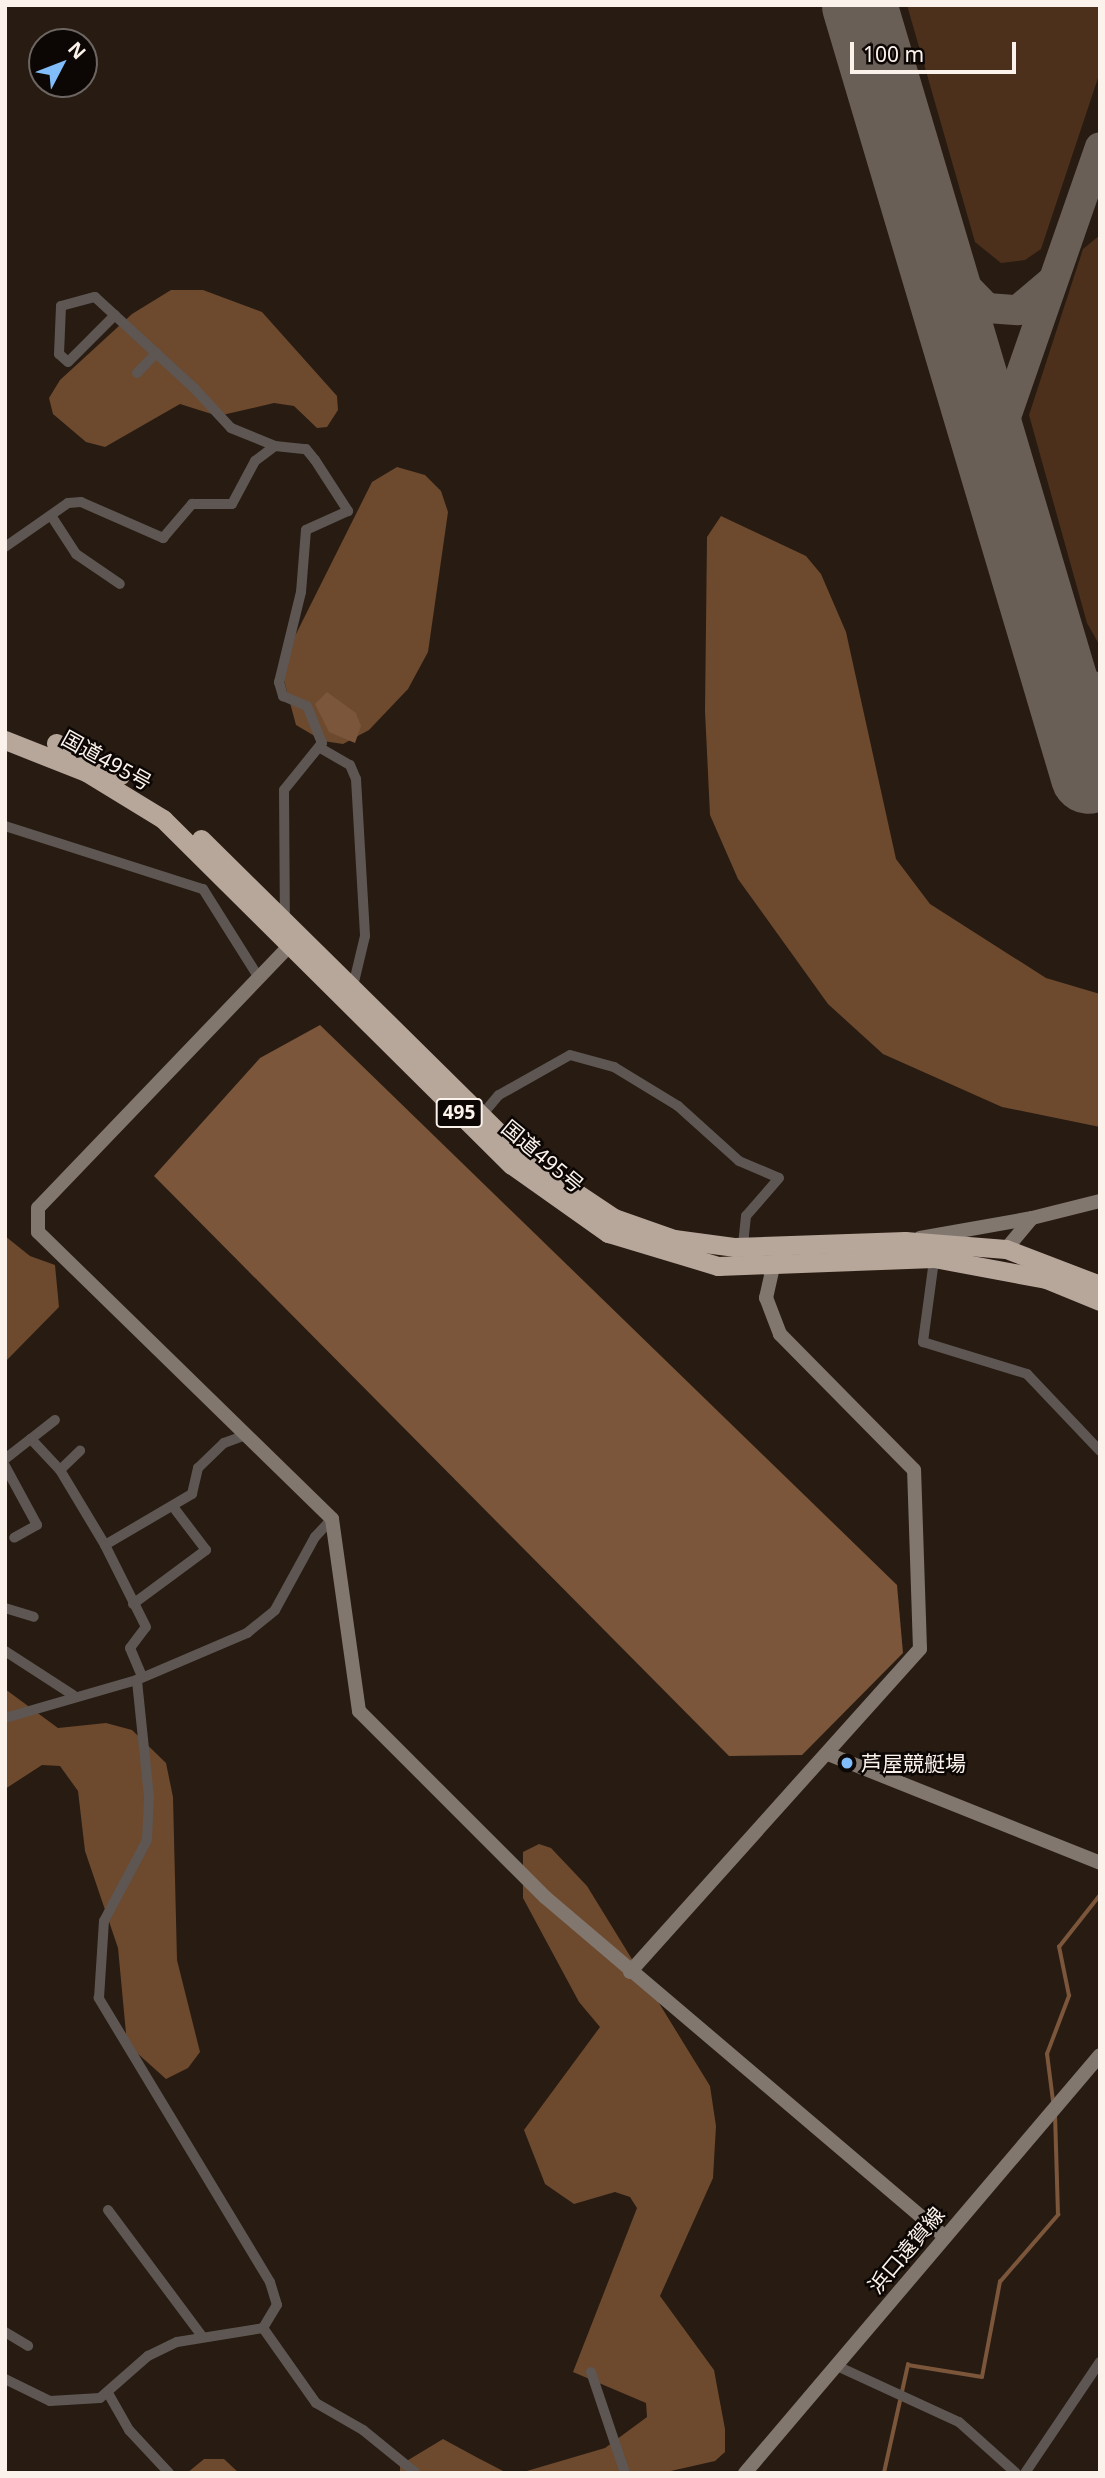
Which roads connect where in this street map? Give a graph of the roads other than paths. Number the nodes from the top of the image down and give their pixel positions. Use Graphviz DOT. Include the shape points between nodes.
graph roads {
  1 [pos="115,315"];
  2 [pos="156,353"];
  3 [pos="137,373"];
  4 [pos="275,446"];
  5 [pos="52,517"];
  6 [pos="5,547"];
  7 [pos="120,584"];
  8 [pos="5,727"];
  9 [pos="5,740"];
  10 [pos="322,749"];
  11 [pos="5,826"];
  12 [pos="285,919"];
  13 [pos="295,940"];
  14 [pos="259,978"];
  15 [pos="353,986"];
  16 [pos="482,1115"];
  17 [pos="1100,1201"];
  18 [pos="1032,1218"];
  19 [pos="905,1241"];
  20 [pos="783,1246"];
  21 [pos="743,1247"];
  22 [pos="1006,1249"];
  23 [pos="935,1250"];
  24 [pos="769,1267"];
  25 [pos="1100,1285"];
  26 [pos="1100,1301"];
  27 [pos="55,1420"];
  28 [pos="246,1435"];
  29 [pos="31,1439"];
  30 [pos="80,1451"];
  31 [pos="1100,1451"];
  32 [pos="5,1459"];
  33 [pos="5,1466"];
  34 [pos="60,1470"];
  35 [pos="174,1508"];
  36 [pos="332,1519"];
  37 [pos="15,1538"];
  38 [pos="105,1545"];
  39 [pos="133,1604"];
  40 [pos="5,1608"];
  41 [pos="34,1617"];
  42 [pos="5,1651"];
  43 [pos="139,1677"];
  44 [pos="73,1695"];
  45 [pos="5,1718"];
  46 [pos="828,1754"];
  47 [pos="1100,1863"];
  48 [pos="630,1972"];
  49 [pos="1100,2055"];
  50 [pos="108,2210"];
  51 [pos="945,2237"];
  52 [pos="263,2328"];
  53 [pos="5,2332"];
  54 [pos="202,2336"];
  55 [pos="28,2346"];
  56 [pos="1100,2362"];
  57 [pos="837,2366"];
  58 [pos="591,2372"];
  59 [pos="5,2379"];
  60 [pos="108,2393"];
  61 [pos="169,2473"];
  62 [pos="416,2473"];
  63 [pos="625,2473"];
  64 [pos="745,2473"];
  65 [pos="1016,2473"];
  66 [pos="1025,2473"];
  1 -- 1 [label="street" via="95,297 61,306 59,354 68,362"];
  1 -- 2 [label="street"];
  2 -- 3 [label="street"];
  2 -- 4 [label="street" via="231,428"];
  4 -- 5 [label="street" via="255,461 232,504 192,504 163,538 80,502"];
  4 -- 10 [label="street" via="306,449 348,511 306,530 301,592 279,682 283,696 307,706 318,721"];
  5 -- 6 [label="street"];
  5 -- 7 [label="street" via="76,554"];
  8 -- 12 [label="highway, 国道495号 / 495" via="87,757 164,804"];
  9 -- 13 [label="highway, 国道495号 / 495" via="41,750 137,800"];
  10 -- 12 [label="street" via="285,790"];
  10 -- 15 [label="street" via="350,765 356,779 365,936"];
  11 -- 14 [label="street" via="203,889"];
  12 -- 13 [label="highway, 国道495号 / 495"];
  13 -- 14 [label="street"];
  13 -- 15 [label="highway, 国道495号 / 495"];
  13 -- 24 [label="highway, 国道495号 / 495" via="512,1165 564,1206 655,1251 718,1266"];
  14 -- 28 [label="street" via="38,1208 35,1219 38,1232"];
  15 -- 16 [label="highway, 国道495号 / 495"];
  16 -- 21 [label="highway, 国道495号 / 495" via="524,1158 614,1218 674,1239"];
  16 -- 21 [label="street" via="499,1095 570,1055 614,1067 678,1106 739,1161 779,1178 746,1216"];
  17 -- 18 [label="street"];
  18 -- 19 [label="street"];
  18 -- 22 [label="street"];
  19 -- 20 [label="highway, 国道495号 / 495"];
  19 -- 23 [label="highway, 国道495号 / 495"];
  20 -- 21 [label="highway, 国道495号 / 495"];
  20 -- 24 [label="street"];
  22 -- 23 [label="highway, 国道495号 / 495"];
  22 -- 25 [label="highway, 国道495号 / 495"];
  23 -- 24 [label="highway, 国道495号 / 495"];
  23 -- 26 [label="highway, 国道495号 / 495" via="1046,1279"];
  23 -- 31 [label="street" via="923,1342 1027,1374"];
  24 -- 46 [label="street" via="766,1298 780,1334 914,1470 920,1649"];
  27 -- 29 [label="street"];
  28 -- 35 [label="street" via="224,1443 198,1468 192,1494"];
  28 -- 36 [label="street"];
  29 -- 32 [label="street"];
  29 -- 34 [label="street"];
  30 -- 34 [label="street"];
  33 -- 37 [label="street" via="37,1525"];
  34 -- 38 [label="street"];
  35 -- 38 [label="street"];
  35 -- 39 [label="street" via="206,1550"];
  36 -- 43 [label="street" via="260,1624"];
  36 -- 48 [label="street" via="359,1711 545,1897"];
  38 -- 39 [label="street"];
  39 -- 43 [label="street" via="146,1627 130,1648"];
  40 -- 41 [label="street"];
  42 -- 44 [label="street"];
  43 -- 44 [label="street"];
  43 -- 52 [label="street" via="147,1840 104,1921 99,1998 270,2282 277,2305"];
  44 -- 45 [label="street"];
  46 -- 47 [label="street"];
  46 -- 48 [label="street"];
  48 -- 51 [label="street"];
  49 -- 51 [label="street, 浜口遠賀線"];
  50 -- 54 [label="street"];
  51 -- 57 [label="street, 浜口遠賀線"];
  52 -- 54 [label="street"];
  52 -- 62 [label="street" via="316,2403 363,2430"];
  53 -- 55 [label="street"];
  54 -- 60 [label="street" via="148,2356"];
  56 -- 66 [label="street"];
  57 -- 64 [label="street, 浜口遠賀線"];
  57 -- 65 [label="street" via="958,2422"];
  58 -- 63 [label="street"];
  59 -- 60 [label="street" via="50,2401 76,2403"];
  60 -- 61 [label="street" via="129,2430"];
}
